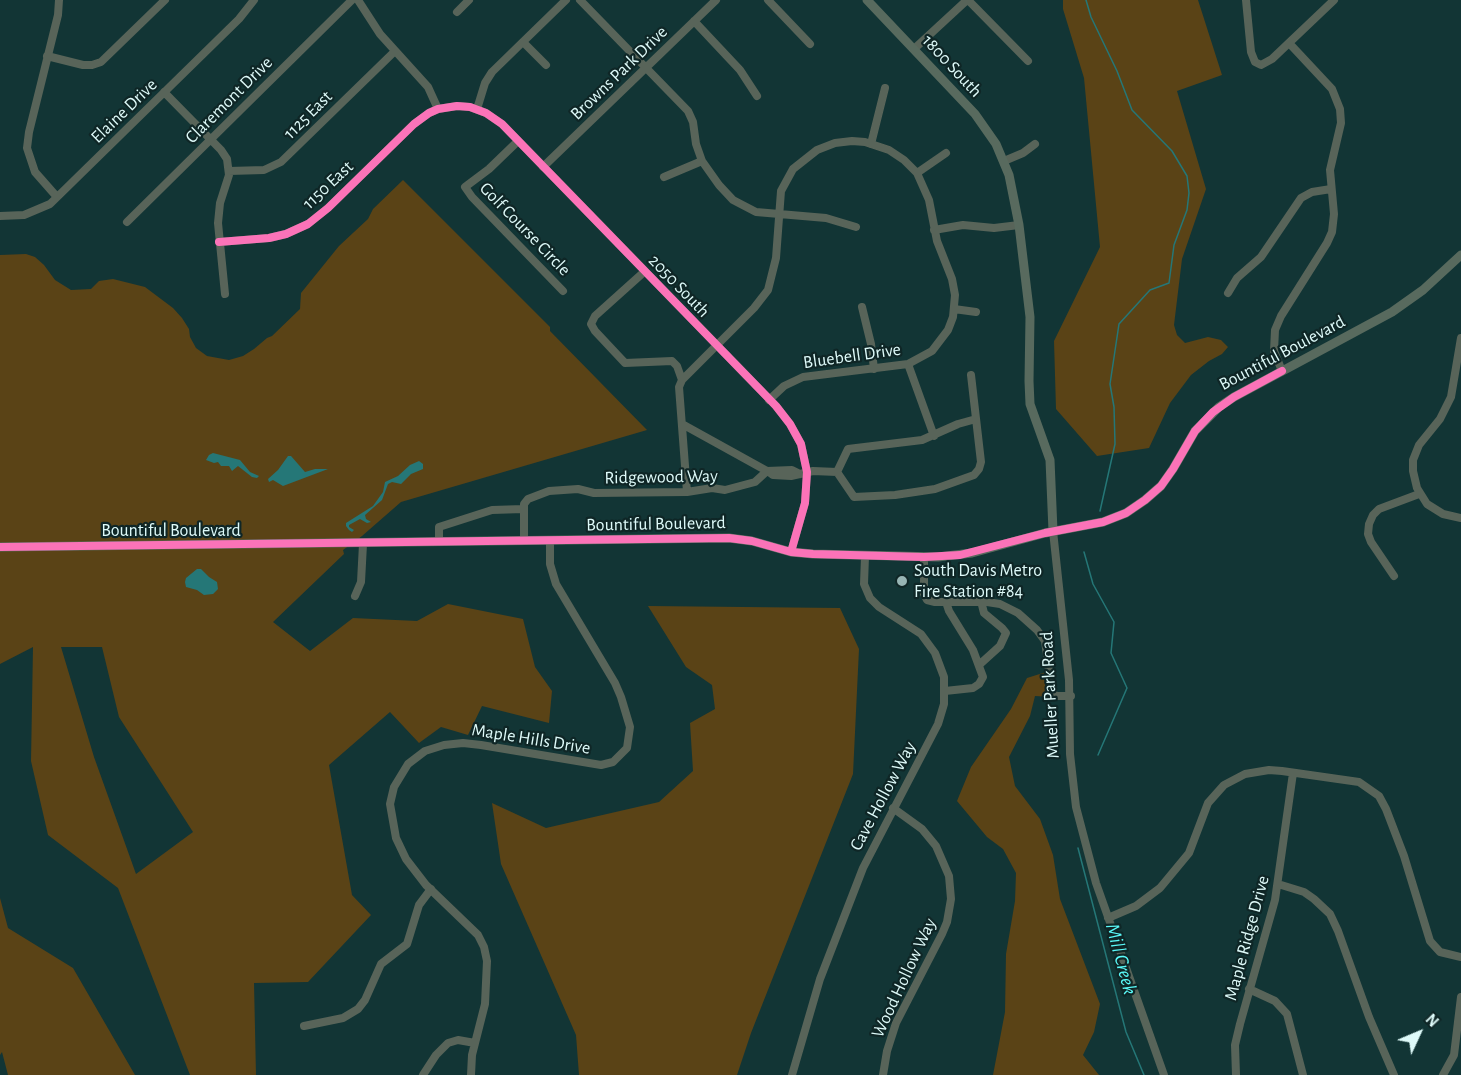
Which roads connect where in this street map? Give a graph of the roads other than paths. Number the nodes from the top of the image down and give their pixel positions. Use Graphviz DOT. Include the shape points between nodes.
graph roads {
  1 [pos="59,0"];
  2 [pos="165,0"];
  3 [pos="254,0"];
  4 [pos="352,0"];
  5 [pos="357,0"];
  6 [pos="469,0"];
  7 [pos="566,0"];
  8 [pos="580,0"];
  9 [pos="716,0"];
  10 [pos="768,0"];
  11 [pos="867,0"];
  12 [pos="967,0"];
  13 [pos="1246,0"];
  14 [pos="1334,0"];
  15 [pos="458,12"];
  16 [pos="694,21"];
  17 [pos="523,42"];
  18 [pos="1289,43"];
  19 [pos="810,44"];
  20 [pos="914,49"];
  21 [pos="395,51"];
  22 [pos="47,56"];
  23 [pos="1028,61"];
  24 [pos="546,65"];
  25 [pos="646,68"];
  26 [pos="885,88"];
  27 [pos="164,92"];
  28 [pos="757,96"];
  29 [pos="438,109"];
  30 [pos="477,109"];
  31 [pos="211,139"];
  32 [pos="518,141"];
  33 [pos="871,144"];
  34 [pos="1035,144"];
  35 [pos="945,153"];
  36 [pos="702,161"];
  37 [pos="1004,161"];
  38 [pos="543,167"];
  39 [pos="230,171"];
  40 [pos="917,173"];
  41 [pos="664,177"];
  42 [pos="1332,189"];
  43 [pos="57,197"];
  44 [pos="779,214"];
  45 [pos="0,216"];
  46 [pos="127,222"];
  47 [pos="1020,225"];
  48 [pos="856,227"];
  49 [pos="934,230"];
  50 [pos="219,242"];
  51 [pos="1461,255"];
  52 [pos="644,272"];
  53 [pos="563,291"];
  54 [pos="225,294"];
  55 [pos="1228,294"];
  56 [pos="862,307"];
  57 [pos="954,309"];
  58 [pos="976,312"];
  59 [pos="1461,338"];
  60 [pos="716,345"];
  61 [pos="908,364"];
  62 [pos="874,369"];
  63 [pos="1282,371"];
  64 [pos="970,375"];
  65 [pos="682,380"];
  66 [pos="769,400"];
  67 [pos="976,419"];
  68 [pos="682,424"];
  69 [pos="702,436"];
  70 [pos="934,436"];
  71 [pos="683,439"];
  72 [pos="768,471"];
  73 [pos="837,472"];
  74 [pos="803,473"];
  75 [pos="687,492"];
  76 [pos="1419,494"];
  77 [pos="523,509"];
  78 [pos="1461,518"];
  79 [pos="1053,531"];
  80 [pos="524,541"];
  81 [pos="550,541"];
  82 [pos="439,542"];
  83 [pos="363,544"];
  84 [pos="0,547"];
  85 [pos="791,552"];
  86 [pos="865,556"];
  87 [pos="924,557"];
  88 [pos="1394,576"];
  89 [pos="356,596"];
  90 [pos="981,601"];
  91 [pos="946,602"];
  92 [pos="979,665"];
  93 [pos="945,691"];
  94 [pos="1071,696"];
  95 [pos="1293,773"];
  96 [pos="893,808"];
  97 [pos="1278,884"];
  98 [pos="430,889"];
  99 [pos="1108,918"];
  100 [pos="1461,957"];
  101 [pos="1249,989"];
  102 [pos="1461,997"];
  103 [pos="304,1026"];
  104 [pos="475,1043"];
  105 [pos="794,1074"];
  106 [pos="423,1075"];
  107 [pos="471,1075"];
  108 [pos="883,1075"];
  109 [pos="1164,1075"];
  110 [pos="1236,1075"];
  111 [pos="1303,1075"];
  112 [pos="1394,1075"];
  113 [pos="1443,1075"];
  1 -- 22 [label="street"];
  2 -- 22 [label="street" via="101,62 83,65"];
  3 -- 27 [label="street, Elaine Drive"];
  4 -- 31 [label="street, Claremont Drive"];
  5 -- 21 [label="street"];
  6 -- 15 [label="street"];
  7 -- 17 [label="street"];
  8 -- 25 [label="street"];
  9 -- 16 [label="street, Browns Park Drive"];
  10 -- 19 [label="street"];
  11 -- 20 [label="main road, 1800 South"];
  12 -- 20 [label="street"];
  12 -- 23 [label="street"];
  13 -- 18 [label="street" via="1251,52 1258,65 1270,61"];
  14 -- 18 [label="street"];
  16 -- 25 [label="street, Browns Park Drive"];
  16 -- 28 [label="street" via="740,70"];
  17 -- 24 [label="street"];
  17 -- 30 [label="street" via="488,77"];
  18 -- 42 [label="street" via="1328,84 1338,102 1341,123 1331,165"];
  20 -- 37 [label="main road, 1800 South" via="983,123"];
  21 -- 29 [label="street" via="428,87"];
  21 -- 39 [label="street, 1125 East" via="281,162 264,170"];
  22 -- 43 [label="street" via="27,148 35,172"];
  25 -- 36 [label="street" via="688,111"];
  25 -- 38 [label="street, Browns Park Drive"];
  26 -- 33 [label="street"];
  27 -- 31 [label="street"];
  27 -- 43 [label="street, Elaine Drive"];
  29 -- 30 [label="street"];
  29 -- 50 [label="street, 1150 East" via="414,124 308,224 269,238"];
  30 -- 32 [label="street, 2050 South" via="494,118"];
  31 -- 39 [label="street" via="225,154"];
  31 -- 46 [label="street, Claremont Drive"];
  32 -- 38 [label="street, 2050 South"];
  32 -- 53 [label="street, Golf Course Circle" via="465,187"];
  33 -- 40 [label="street" via="896,154"];
  33 -- 44 [label="street" via="835,143 808,156 784,184"];
  34 -- 37 [label="street"];
  35 -- 40 [label="street"];
  36 -- 41 [label="street"];
  36 -- 44 [label="street" via="718,185 739,204 756,212"];
  37 -- 47 [label="main road, Mueller Park Road"];
  38 -- 52 [label="street, 2050 South"];
  39 -- 50 [label="street" via="219,210"];
  40 -- 49 [label="street, Bluebell Drive" via="929,200"];
  42 -- 55 [label="street" via="1301,198 1262,257 1237,278"];
  42 -- 63 [label="street" via="1334,220 1330,237 1275,330 1274,351"];
  43 -- 45 [label="street, Elaine Drive" via="32,213"];
  44 -- 48 [label="street" via="826,218"];
  44 -- 60 [label="street" via="775,269 768,290"];
  47 -- 49 [label="street" via="963,225"];
  47 -- 79 [label="main road, Mueller Park Road" via="1030,316 1030,404 1050,460"];
  49 -- 57 [label="street, Bluebell Drive" via="954,287"];
  50 -- 54 [label="street"];
  51 -- 63 [label="main road, Bountiful Boulevard" via="1424,290 1392,312"];
  52 -- 60 [label="street, 2050 South"];
  52 -- 65 [label="street" via="591,324 625,363 672,361"];
  56 -- 62 [label="street"];
  57 -- 58 [label="street"];
  57 -- 61 [label="street, Bluebell Drive" via="948,330 938,344"];
  59 -- 76 [label="street" via="1449,403 1422,440 1413,460"];
  60 -- 65 [label="street"];
  60 -- 66 [label="street, 2050 South"];
  61 -- 62 [label="street, Bluebell Drive"];
  61 -- 70 [label="street"];
  62 -- 66 [label="street, Bluebell Drive" via="803,377 784,386"];
  63 -- 79 [label="main road, Bountiful Boulevard" via="1234,397 1206,418 1167,477 1145,501 1103,522"];
  64 -- 67 [label="street"];
  65 -- 68 [label="street"];
  66 -- 74 [label="street, 2050 South" via="796,434 804,454"];
  67 -- 70 [label="street"];
  67 -- 73 [label="street" via="981,462 970,477 934,489 854,497"];
  68 -- 69 [label="street, Ridgewood Way"];
  68 -- 71 [label="street"];
  69 -- 71 [label="street"];
  69 -- 72 [label="street, Ridgewood Way"];
  70 -- 73 [label="street" via="848,449"];
  71 -- 75 [label="street"];
  72 -- 74 [label="street, Ridgewood Way" via="777,476"];
  72 -- 75 [label="street, Ridgewood Way" via="754,482 725,490"];
  73 -- 74 [label="street, Ridgewood Way"];
  74 -- 85 [label="street, 2050 South" via="805,503"];
  75 -- 77 [label="street, Ridgewood Way" via="556,490 528,499"];
  76 -- 78 [label="street" via="1437,511"];
  76 -- 88 [label="street" via="1379,509 1369,524 1371,542"];
  77 -- 80 [label="street"];
  77 -- 82 [label="street" via="492,510 439,527"];
  79 -- 87 [label="main road, Bountiful Boulevard" via="972,553"];
  79 -- 94 [label="street, Mueller Park Road"];
  80 -- 81 [label="main road, Bountiful Boulevard"];
  80 -- 82 [label="main road, Bountiful Boulevard"];
  81 -- 85 [label="main road, Bountiful Boulevard" via="729,538"];
  81 -- 98 [label="street, Maple Hills Drive" via="552,574 620,693 629,721 630,742 619,758 601,765 463,743 435,747 417,756 394,787 390,804 400,849"];
  82 -- 83 [label="main road, Bountiful Boulevard"];
  83 -- 84 [label="main road, Bountiful Boulevard"];
  83 -- 89 [label="street" via="361,582"];
  85 -- 86 [label="main road, Bountiful Boulevard"];
  86 -- 87 [label="main road, Bountiful Boulevard"];
  86 -- 93 [label="street, Cave Hollow Way" via="867,593 879,607 926,640 941,664"];
  87 -- 91 [label="street" via="925,597"];
  90 -- 91 [label="street"];
  90 -- 92 [label="street" via="986,615 1006,633 1000,646"];
  90 -- 94 [label="street" via="1012,609 1041,633 1052,692 1056,696"];
  91 -- 92 [label="street"];
  92 -- 93 [label="street" via="983,677 979,684"];
  93 -- 96 [label="street, Cave Hollow Way" via="938,724"];
  94 -- 99 [label="street, Mueller Park Road" via="1074,795"];
  95 -- 97 [label="street, Maple Ridge Drive"];
  95 -- 99 [label="street" via="1257,771 1224,784 1208,803 1189,853 1160,888 1136,906"];
  95 -- 100 [label="street" via="1359,782 1379,796 1404,856 1430,941 1440,952"];
  96 -- 105 [label="street, Cave Hollow Way" via="836,935"];
  96 -- 108 [label="street, Wood Hollow Way" via="922,829 936,846 949,876 951,899 942,934 896,1023"];
  97 -- 101 [label="street, Maple Ridge Drive"];
  97 -- 112 [label="street" via="1304,892 1330,914"];
  98 -- 103 [label="street" via="419,904 406,944 381,964 362,1005 343,1018"];
  98 -- 104 [label="street, Maple Hills Drive" via="478,935 486,954 483,1012"];
  99 -- 109 [label="street, Mueller Park Road"];
  101 -- 110 [label="street, Maple Ridge Drive" via="1235,1045"];
  101 -- 111 [label="street" via="1275,1001 1287,1014"];
  102 -- 113 [label="street" via="1454,1055"];
  104 -- 106 [label="street" via="448,1043"];
  104 -- 107 [label="street, Maple Hills Drive"];
}
